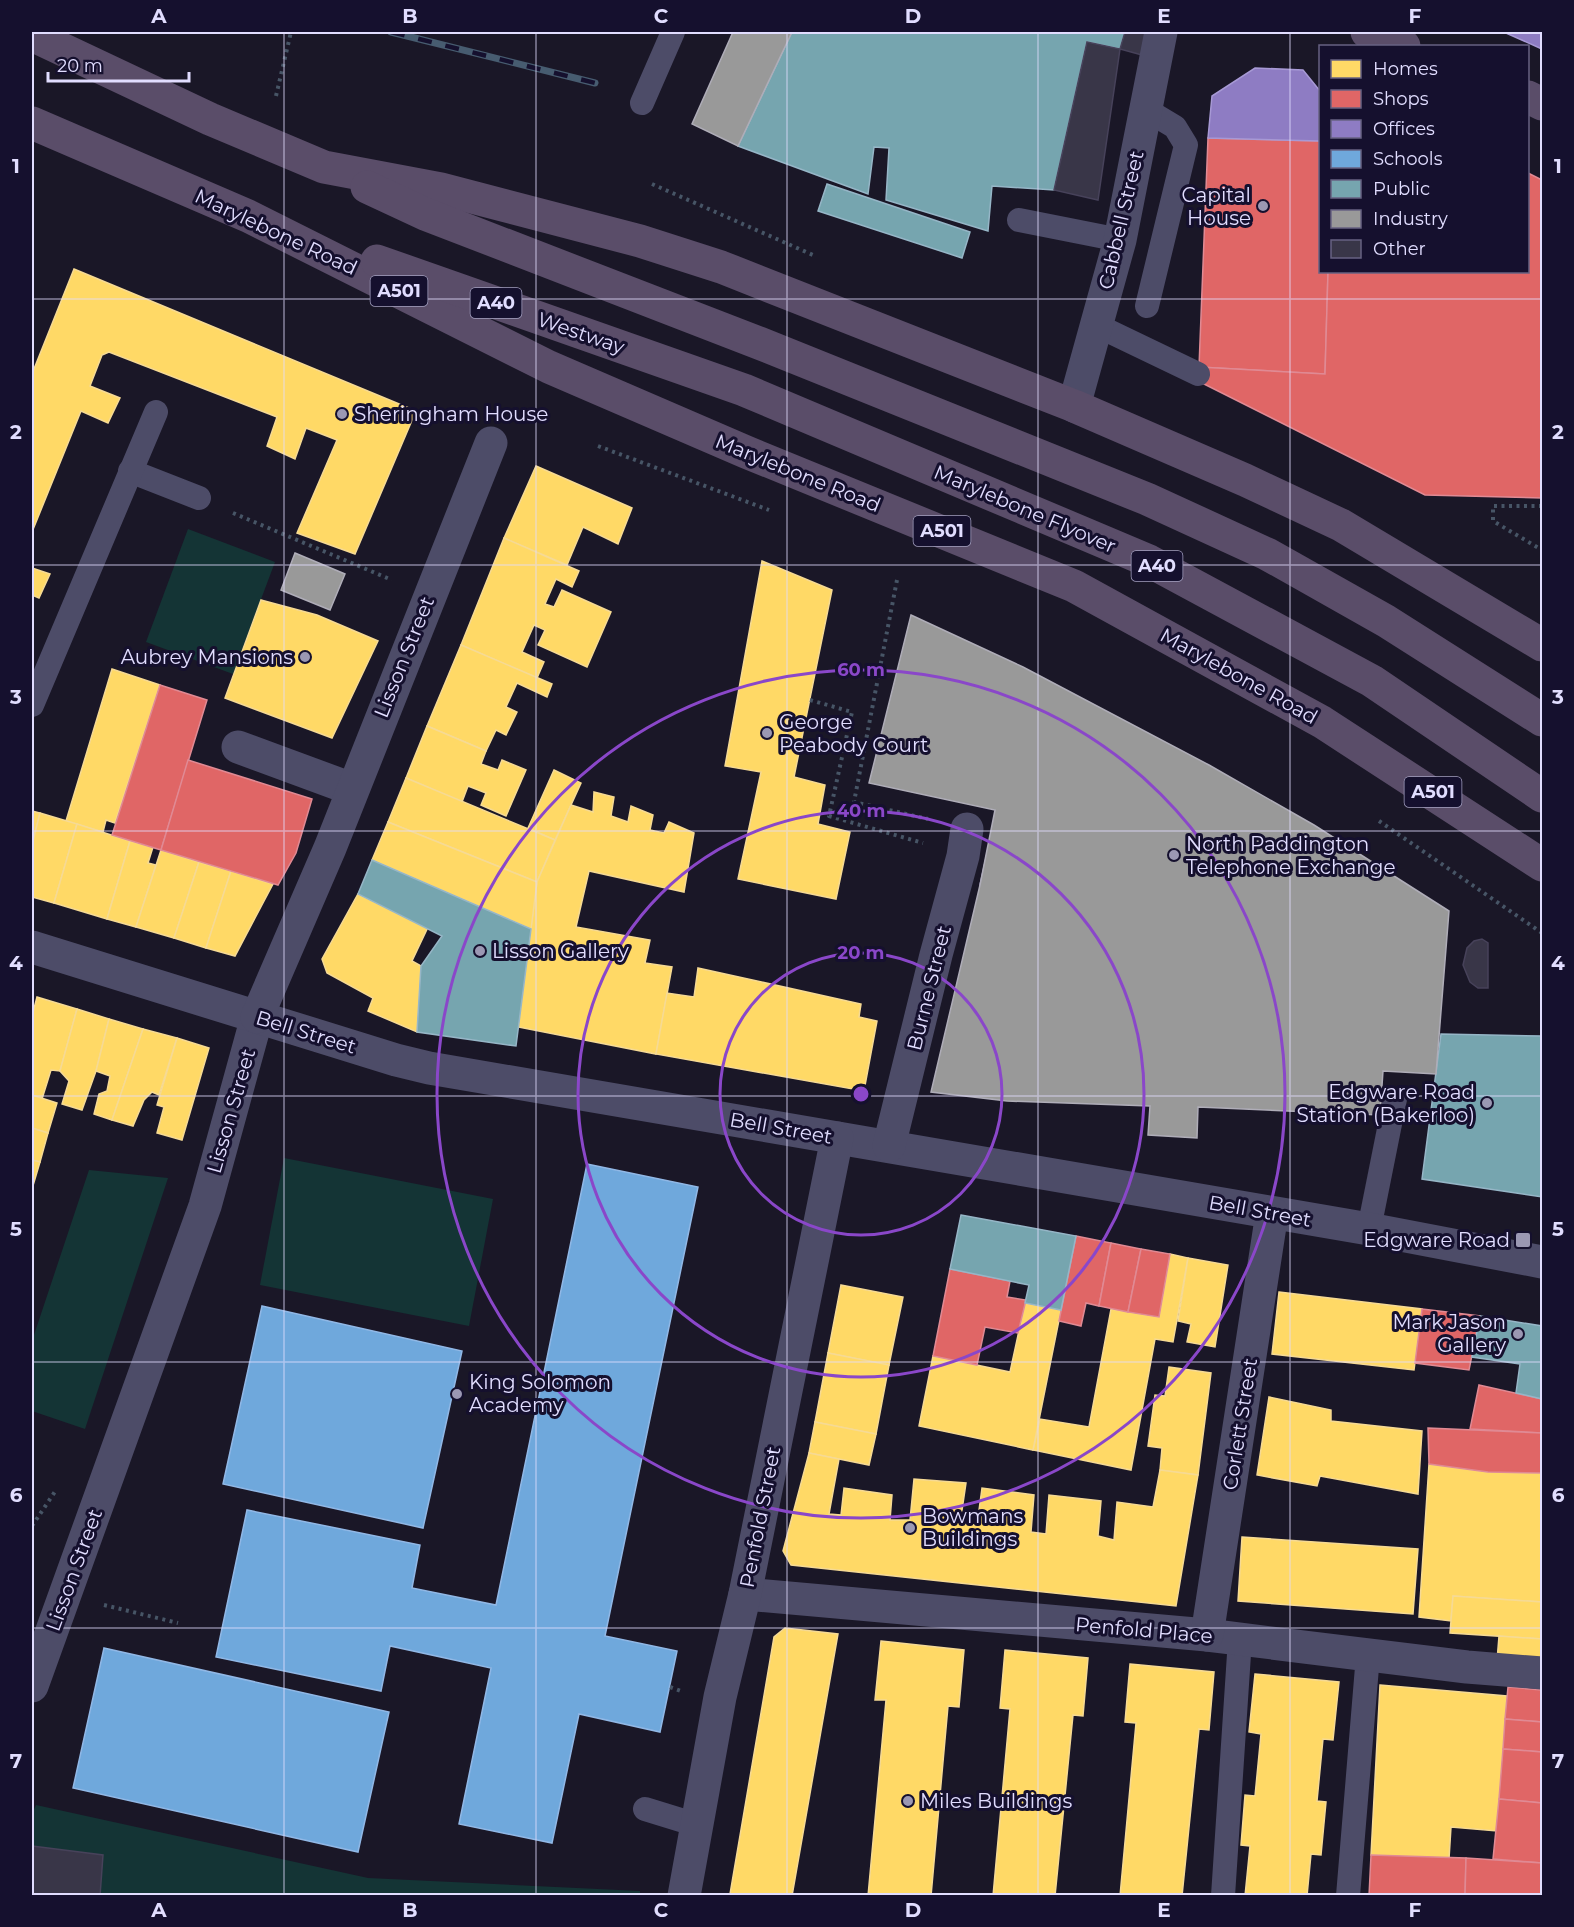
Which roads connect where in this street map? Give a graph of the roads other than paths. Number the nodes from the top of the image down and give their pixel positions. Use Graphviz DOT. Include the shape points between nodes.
graph roads {
  1 [pos="673,32"];
  2 [pos="1161,32"];
  3 [pos="1367,32"];
  4 [pos="32,34"];
  5 [pos="1401,45"];
  6 [pos="642,103"];
  7 [pos="1145,109"];
  8 [pos="32,123"];
  9 [pos="324,167"];
  10 [pos="248,216"];
  11 [pos="1019,220"];
  12 [pos="1120,240"];
  13 [pos="1147,306"];
  14 [pos="1096,325"];
  15 [pos="1198,374"];
  16 [pos="744,390"];
  17 [pos="1074,406"];
  18 [pos="156,412"];
  19 [pos="491,443"];
  20 [pos="130,471"];
  21 [pos="199,498"];
  22 [pos="1542,645"];
  23 [pos="32,705"];
  24 [pos="1542,720"];
  25 [pos="238,747"];
  26 [pos="352,789"];
  27 [pos="1542,796"];
  28 [pos="965,843"];
  29 [pos="1542,865"];
  30 [pos="32,947"];
  31 [pos="257,1017"];
  32 [pos="1395,1099"];
  33 [pos="837,1138"];
  34 [pos="889,1146"];
  35 [pos="1272,1213"];
  36 [pos="1369,1229"];
  37 [pos="1542,1262"];
  38 [pos="745,1594"];
  39 [pos="1207,1635"];
  40 [pos="1240,1639"];
  41 [pos="1368,1655"];
  42 [pos="1542,1673"];
  43 [pos="32,1686"];
  44 [pos="645,1809"];
  45 [pos="697,1825"];
  46 [pos="684,1896"];
  47 [pos="1223,1896"];
  48 [pos="1348,1896"];
  1 -- 6 [label="lane"];
  2 -- 7 [label="street, Cabbell Street"];
  3 -- 5 [label="highway"];
  4 -- 9 [label="highway" via="210,119"];
  7 -- 12 [label="street, Cabbell Street"];
  7 -- 13 [label="lane" via="1175,127 1186,145"];
  8 -- 10 [label="highway, Marylebone Road / A501"];
  9 -- 17 [label="highway" via="441,189 640,241 721,267"];
  9 -- 24 [label="highway" via="425,214 1147,499 1267,554 1386,621"];
  10 -- 16 [label="highway, Westway / A40"];
  10 -- 29 [label="highway, Marylebone Road / A501" via="549,367 1074,586 1322,722"];
  11 -- 12 [label="lane"];
  12 -- 14 [label="street, Cabbell Street"];
  14 -- 15 [label="lane"];
  14 -- 17 [label="street, Cabbell Street"];
  16 -- 27 [label="highway, Marylebone Flyover / A40" via="1149,561 1372,681"];
  17 -- 22 [label="highway" via="1341,525"];
  18 -- 20 [label="lane"];
  19 -- 26 [label="street, Lisson Street"];
  20 -- 21 [label="lane"];
  20 -- 23 [label="lane"];
  25 -- 26 [label="street"];
  26 -- 31 [label="street, Lisson Street"];
  28 -- 34 [label="street, Burne Street"];
  30 -- 31 [label="street, Bell Street"];
  31 -- 33 [label="street, Bell Street" via="429,1068"];
  31 -- 43 [label="street, Lisson Street" via="205,1206"];
  32 -- 36 [label="lane"];
  33 -- 34 [label="street, Bell Street"];
  33 -- 38 [label="street, Penfold Street"];
  34 -- 35 [label="street, Bell Street"];
  35 -- 36 [label="street, Bell Street"];
  35 -- 39 [label="street, Corlett Street"];
  36 -- 37 [label="street, Bell Street"];
  38 -- 39 [label="street, Penfold Place"];
  38 -- 45 [label="street, Penfold Street" via="720,1697"];
  39 -- 40 [label="street, Penfold Place"];
  40 -- 41 [label="street, Penfold Place"];
  40 -- 47 [label="lane"];
  41 -- 42 [label="street, Penfold Place"];
  41 -- 48 [label="lane"];
  44 -- 45 [label="lane"];
  45 -- 46 [label="street, Penfold Street"];
}
